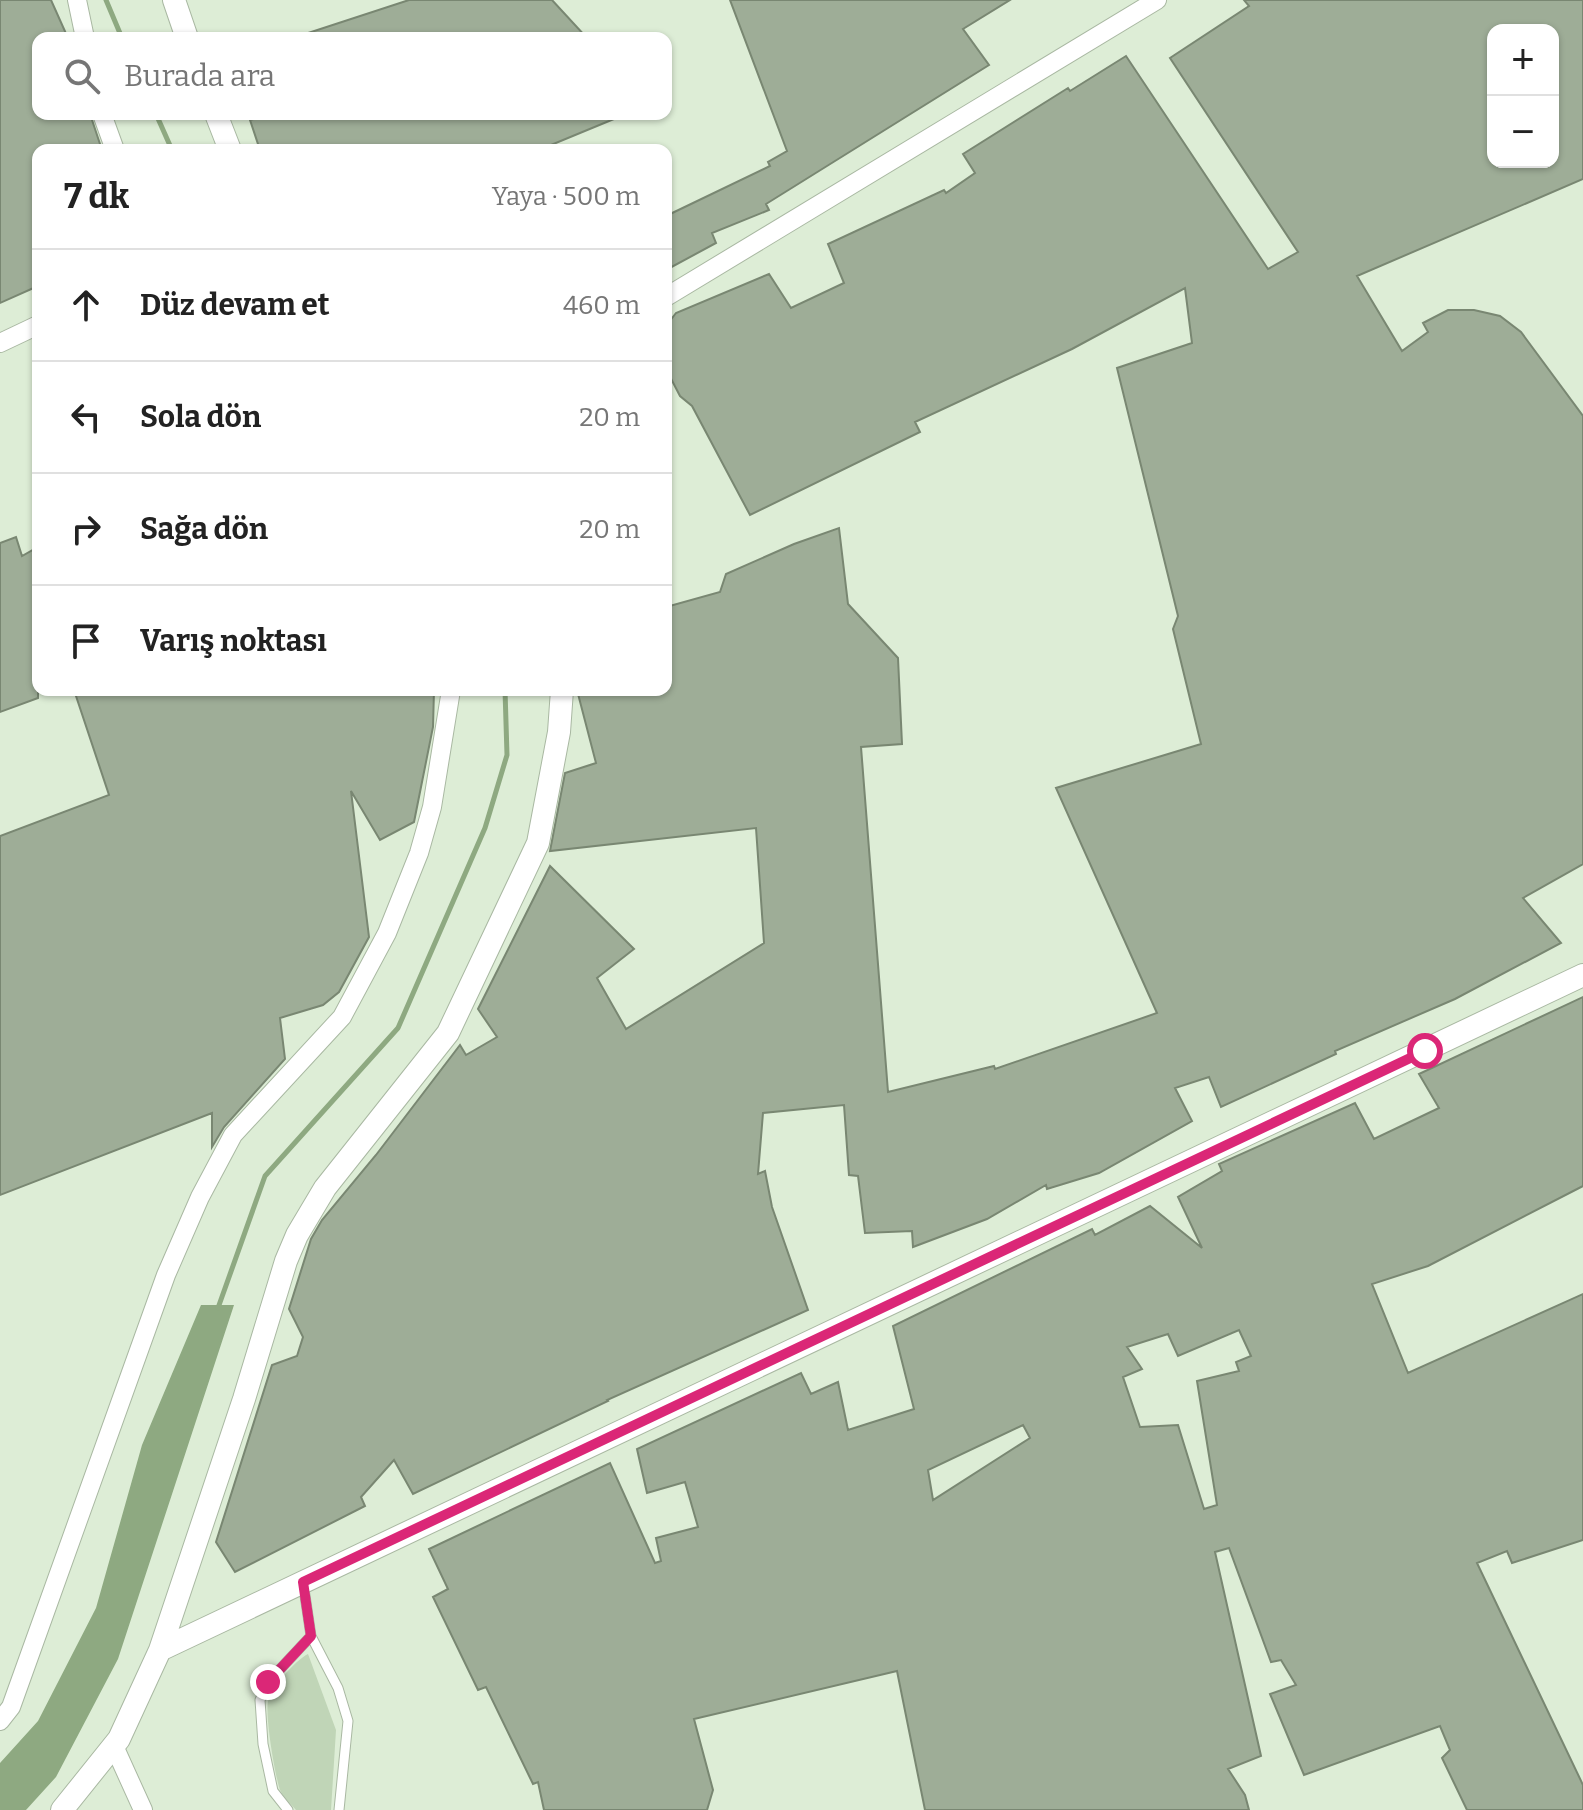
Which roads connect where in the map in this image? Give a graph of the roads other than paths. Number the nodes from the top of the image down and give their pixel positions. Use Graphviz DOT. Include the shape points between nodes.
graph roads {
  1 [pos="77,0"];
  2 [pos="174,0"];
  3 [pos="1157,0"];
  4 [pos="84,32"];
  5 [pos="185,32"];
  6 [pos="104,120"];
  7 [pos="218,120"];
  8 [pos="113,144"];
  9 [pos="228,144"];
  10 [pos="672,293"];
  11 [pos="32,328"];
  12 [pos="0,343"];
  13 [pos="450,696"];
  14 [pos="562,696"];
  15 [pos="1583,975"];
  16 [pos="303,1582"];
  17 [pos="311,1636"];
  18 [pos="160,1650"];
  19 [pos="0,1721"];
  20 [pos="114,1746"];
  21 [pos="62,1810"];
  22 [pos="143,1810"];
  23 [pos="288,1810"];
  24 [pos="339,1810"];
  1 -- 4 [label="street"];
  2 -- 5 [label="street"];
  3 -- 10 [label="street"];
  6 -- 8 [label="street"];
  7 -- 9 [label="street"];
  11 -- 12 [label="street"];
  13 -- 19 [label="street" via="432,807 387,933 342,1017 233,1135 200,1197 166,1275 11,1707"];
  14 -- 18 [label="street" via="538,843 448,1033 325,1188 297,1235"];
  15 -- 16 [label="street"];
  16 -- 17 [label="lane"];
  16 -- 18 [label="street"];
  17 -- 23 [label="lane" via="268,1682 260,1700 273,1791"];
  17 -- 24 [label="lane" via="338,1688 348,1721"];
  18 -- 20 [label="street"];
  20 -- 21 [label="street"];
  20 -- 22 [label="street"];
}
